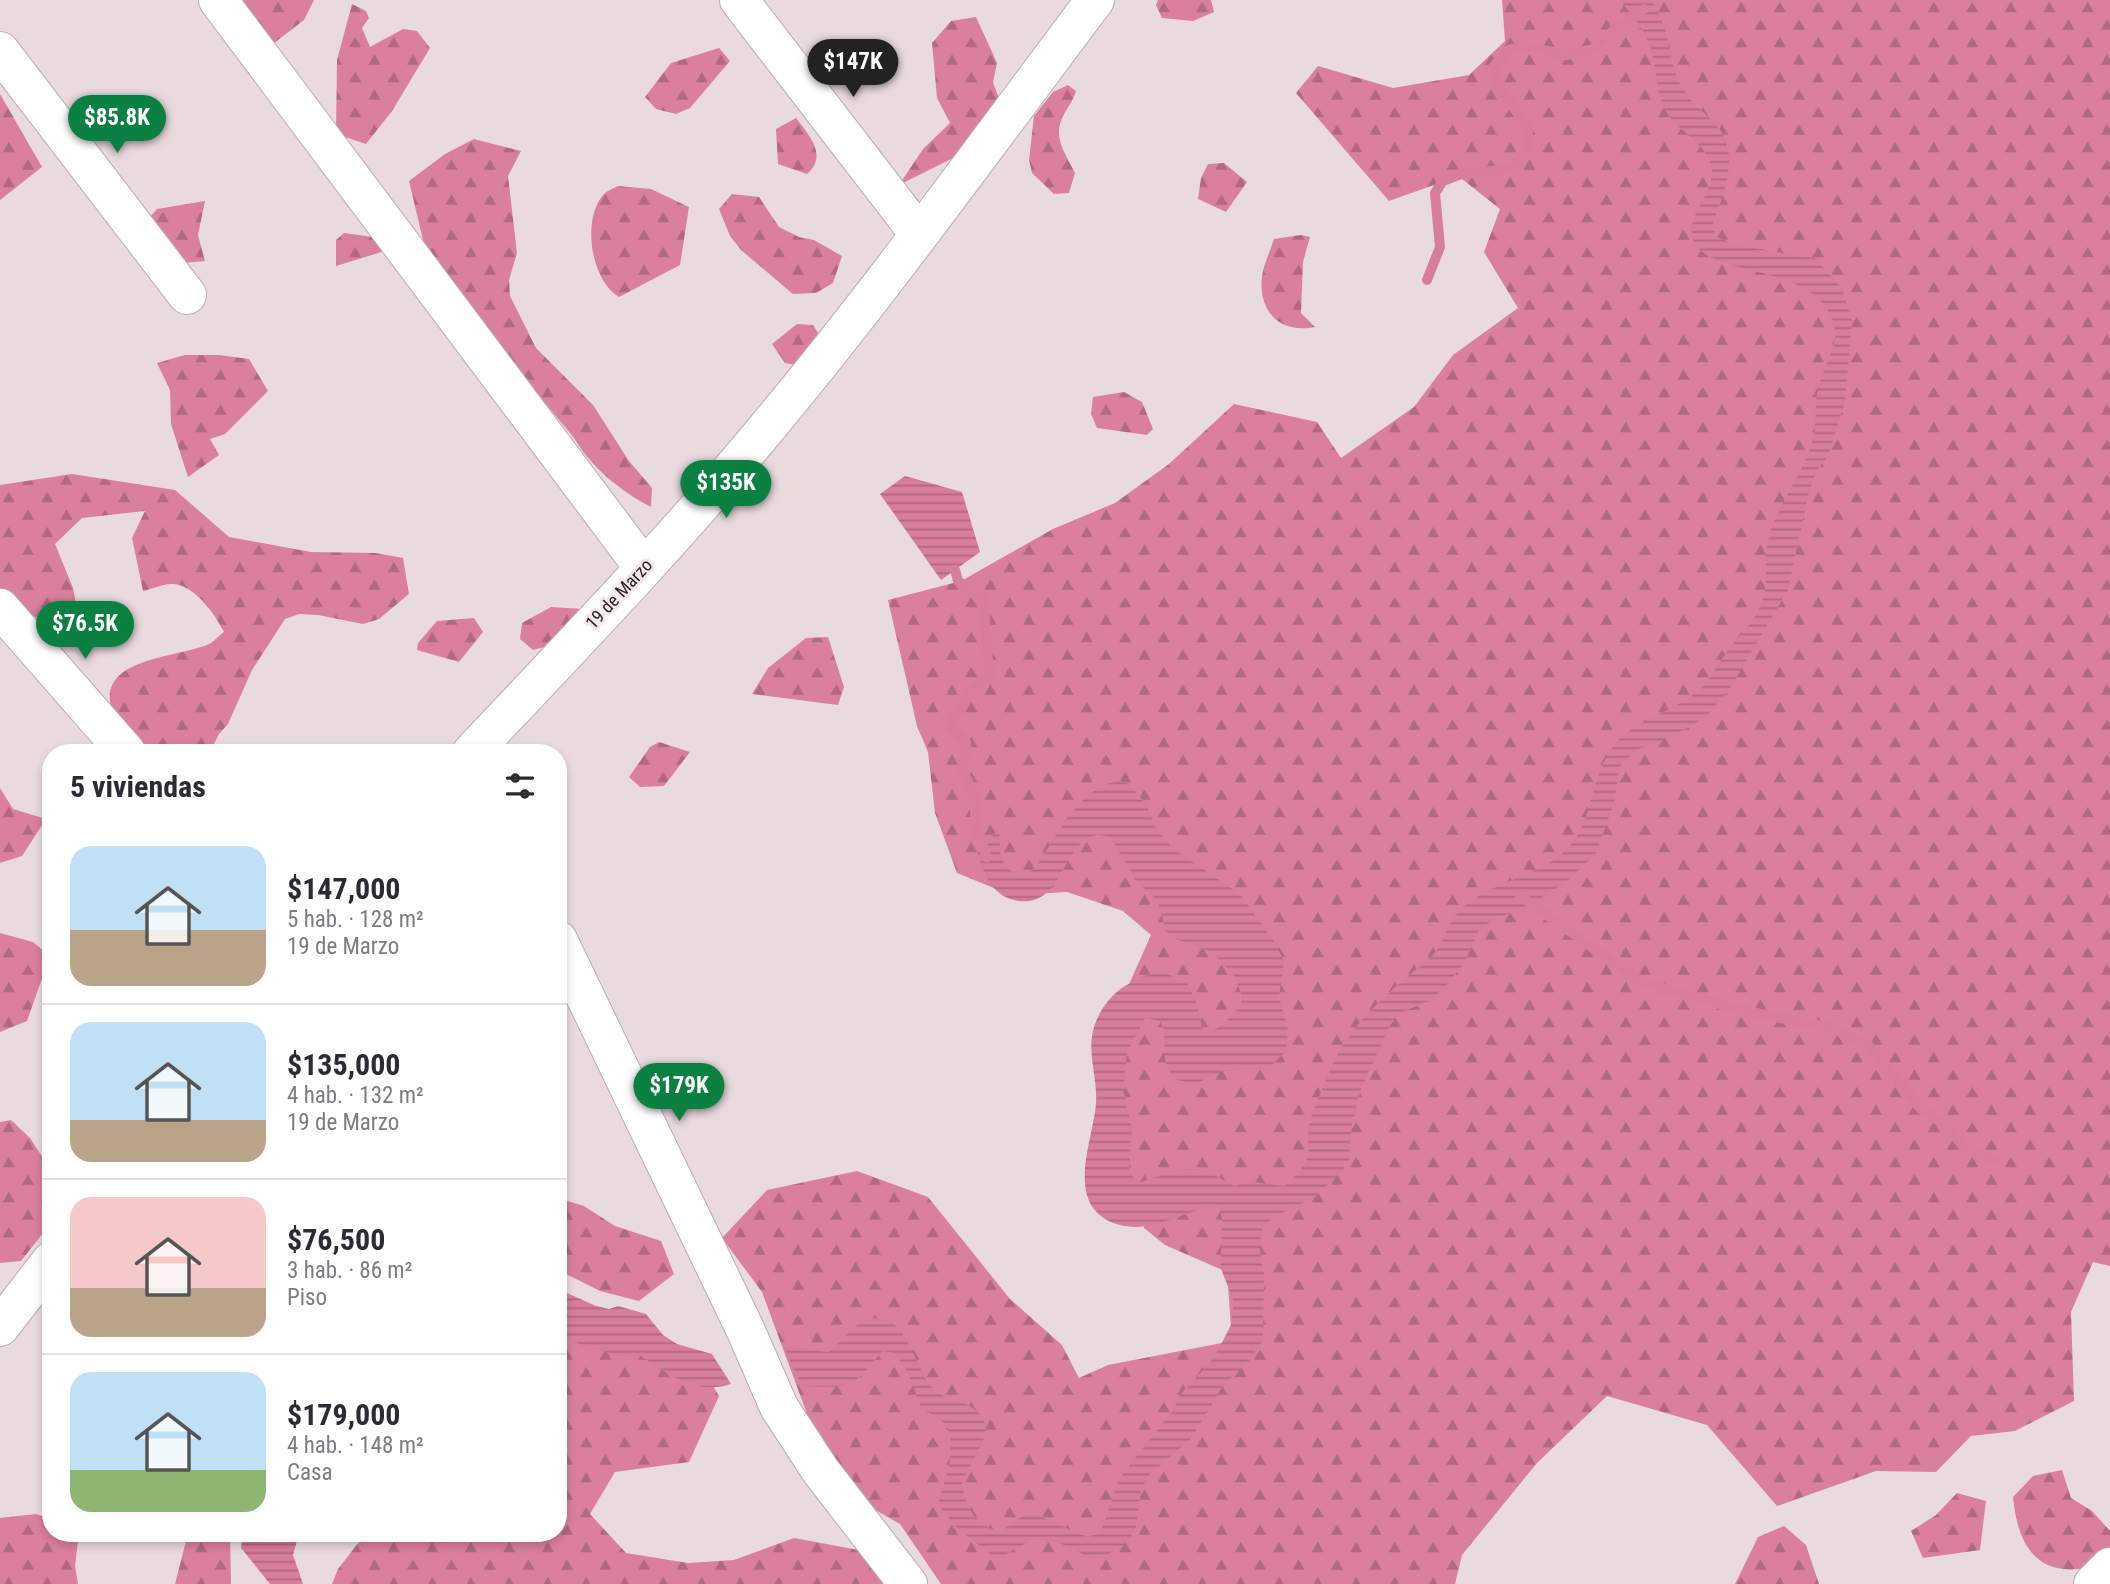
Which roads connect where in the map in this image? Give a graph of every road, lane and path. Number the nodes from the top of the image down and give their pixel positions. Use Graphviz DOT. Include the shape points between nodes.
graph roads {
  1 [pos="218,0"];
  2 [pos="739,0"];
  3 [pos="1095,0"];
  4 [pos="0,51"];
  5 [pos="919,234"];
  6 [pos="187,295"];
  7 [pos="644,568"];
  8 [pos="0,608"];
  9 [pos="119,744"];
  10 [pos="479,744"];
  11 [pos="567,959"];
  12 [pos="42,1273"];
  13 [pos="0,1327"];
  14 [pos="2110,1567"];
  15 [pos="908,1584"];
  16 [pos="2092,1584"];
  1 -- 7 [label="street"];
  2 -- 5 [label="street"];
  3 -- 5 [label="street, 19 de Marzo"];
  4 -- 6 [label="street"];
  5 -- 7 [label="street, 19 de Marzo" via="771,424"];
  7 -- 10 [label="street, 19 de Marzo"];
  8 -- 9 [label="street"];
  11 -- 15 [label="street" via="779,1407 820,1470"];
  12 -- 13 [label="street"];
  14 -- 16 [label="street"];
}
